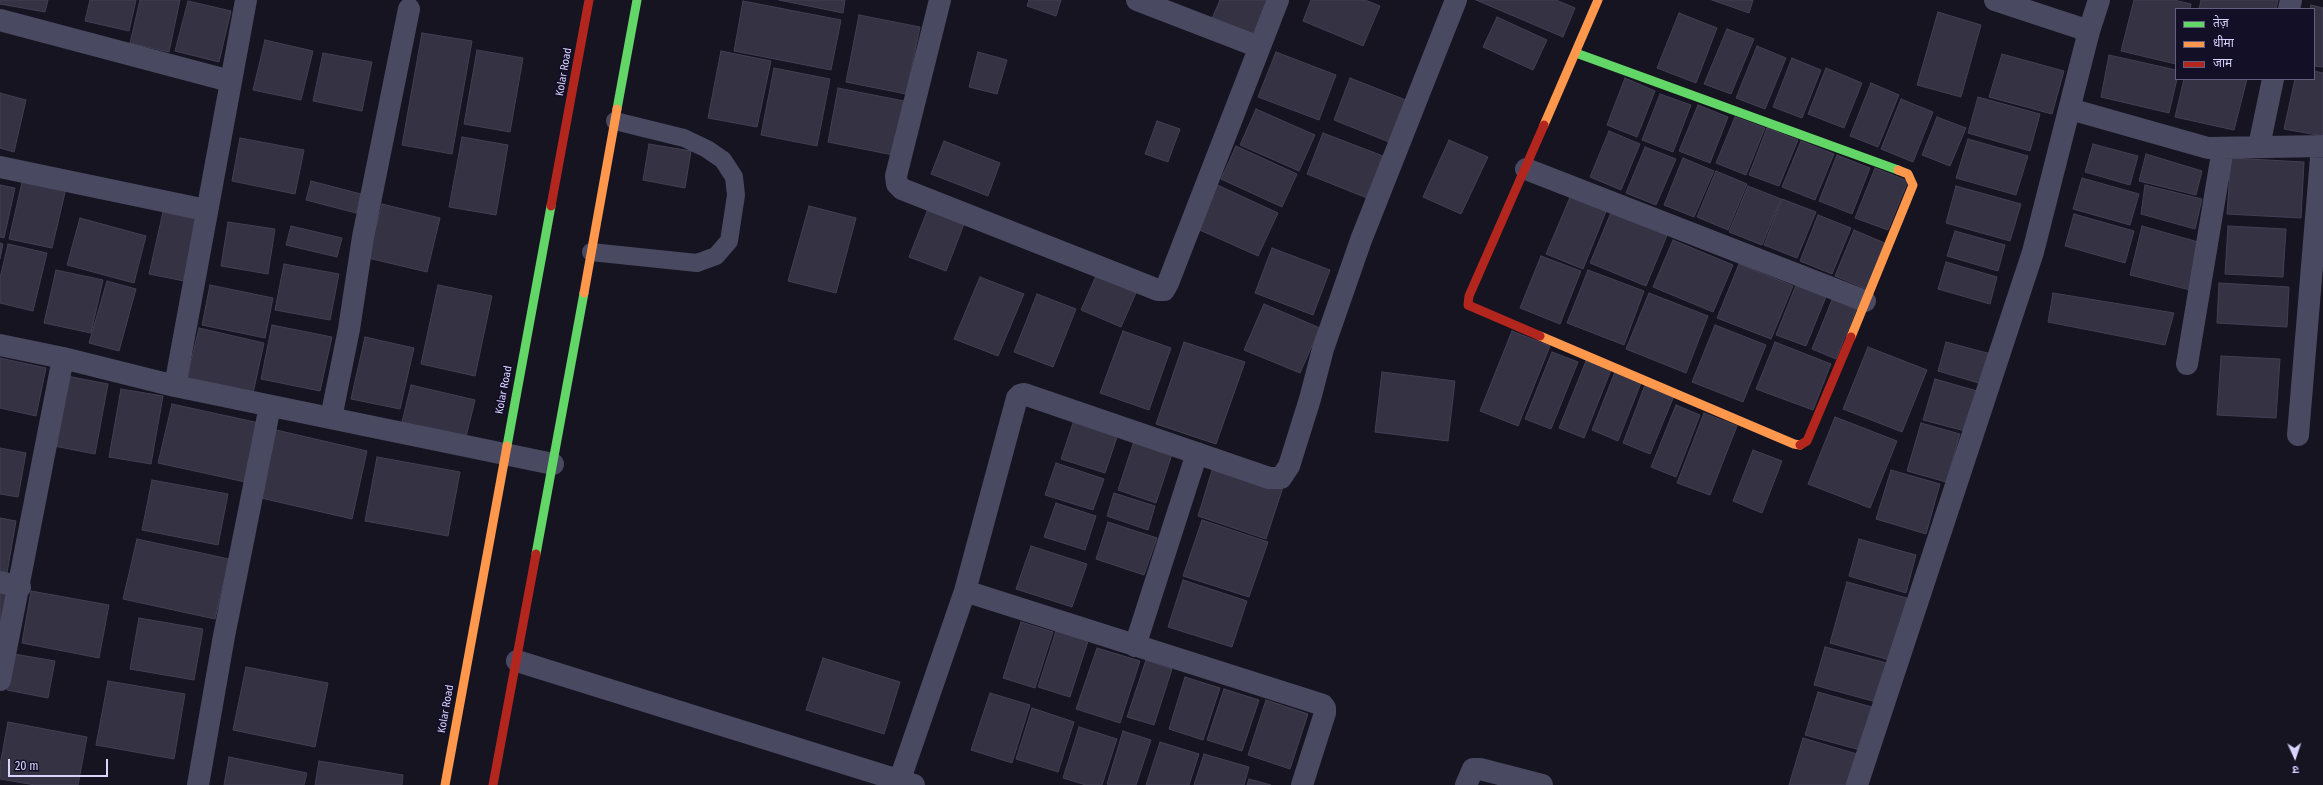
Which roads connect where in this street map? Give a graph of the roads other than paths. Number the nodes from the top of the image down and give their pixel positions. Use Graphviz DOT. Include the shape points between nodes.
graph roads {
  1 [pos="246,0"];
  2 [pos="589,0"];
  3 [pos="637,0"];
  4 [pos="940,0"];
  5 [pos="1136,0"];
  6 [pos="1278,0"];
  7 [pos="1456,0"];
  8 [pos="1598,0"];
  9 [pos="1995,0"];
  10 [pos="2100,0"];
  11 [pos="409,9"];
  12 [pos="0,20"];
  13 [pos="2089,31"];
  14 [pos="1259,47"];
  15 [pos="1576,53"];
  16 [pos="2273,80"];
  17 [pos="230,81"];
  18 [pos="2070,110"];
  19 [pos="615,121"];
  20 [pos="2259,146"];
  21 [pos="2323,146"];
  22 [pos="2224,148"];
  23 [pos="0,168"];
  24 [pos="1526,169"];
  25 [pos="206,210"];
  26 [pos="591,252"];
  27 [pos="1866,301"];
  28 [pos="2315,336"];
  29 [pos="0,345"];
  30 [pos="63,358"];
  31 [pos="2188,364"];
  32 [pos="175,386"];
  33 [pos="270,406"];
  34 [pos="331,418"];
  35 [pos="2298,434"];
  36 [pos="1197,453"];
  37 [pos="504,454"];
  38 [pos="553,464"];
  39 [pos="10,584"];
  40 [pos="965,591"];
  41 [pos="1136,646"];
  42 [pos="517,661"];
  43 [pos="0,680"];
  44 [pos="904,783"];
  45 [pos="198,785"];
  46 [pos="445,785"];
  47 [pos="493,785"];
  48 [pos="1302,785"];
  49 [pos="1466,785"];
  50 [pos="1542,785"];
  51 [pos="1857,785"];
  1 -- 17 [label="street"];
  2 -- 37 [label="main road, Kolar Road"];
  3 -- 19 [label="main road"];
  4 -- 14 [label="street" via="896,176 897,184 902,189 1158,290 1164,290 1168,283"];
  5 -- 14 [label="street"];
  6 -- 14 [label="street"];
  7 -- 36 [label="street" via="1361,240 1322,349 1310,399 1289,466 1281,478 1269,478"];
  8 -- 15 [label="main road"];
  9 -- 13 [label="street"];
  10 -- 13 [label="street"];
  11 -- 34 [label="street" via="363,237 349,329"];
  12 -- 17 [label="street"];
  13 -- 18 [label="street"];
  15 -- 24 [label="main road"];
  15 -- 27 [label="main road" via="1908,174 1913,185 1910,195"];
  16 -- 20 [label="street"];
  17 -- 25 [label="street"];
  18 -- 22 [label="street" via="2208,148"];
  18 -- 51 [label="street" via="2032,252"];
  19 -- 26 [label="main road"];
  19 -- 26 [label="lane" via="684,138 723,160 734,177 736,195 729,242 716,256 697,263"];
  20 -- 21 [label="street"];
  20 -- 22 [label="street"];
  21 -- 28 [label="street"];
  22 -- 31 [label="street"];
  23 -- 25 [label="street"];
  24 -- 27 [label="street"];
  24 -- 27 [label="main road" via="1469,296 1468,304 1794,444 1802,445 1806,441"];
  25 -- 32 [label="street"];
  26 -- 38 [label="main road"];
  28 -- 35 [label="street"];
  29 -- 30 [label="street"];
  30 -- 32 [label="street"];
  30 -- 39 [label="street"];
  32 -- 33 [label="street"];
  33 -- 34 [label="street"];
  33 -- 45 [label="street" via="224,636"];
  34 -- 37 [label="street"];
  36 -- 40 [label="street" via="1024,394 1020,395 1017,398"];
  36 -- 41 [label="street"];
  37 -- 38 [label="street"];
  37 -- 46 [label="main road, Kolar Road"];
  38 -- 42 [label="main road"];
  39 -- 43 [label="street"];
  40 -- 41 [label="street"];
  40 -- 44 [label="street"];
  41 -- 48 [label="street" via="1323,705 1325,713"];
  42 -- 44 [label="street"];
  42 -- 47 [label="main road"];
  49 -- 50 [label="street" via="1472,769"];
}
